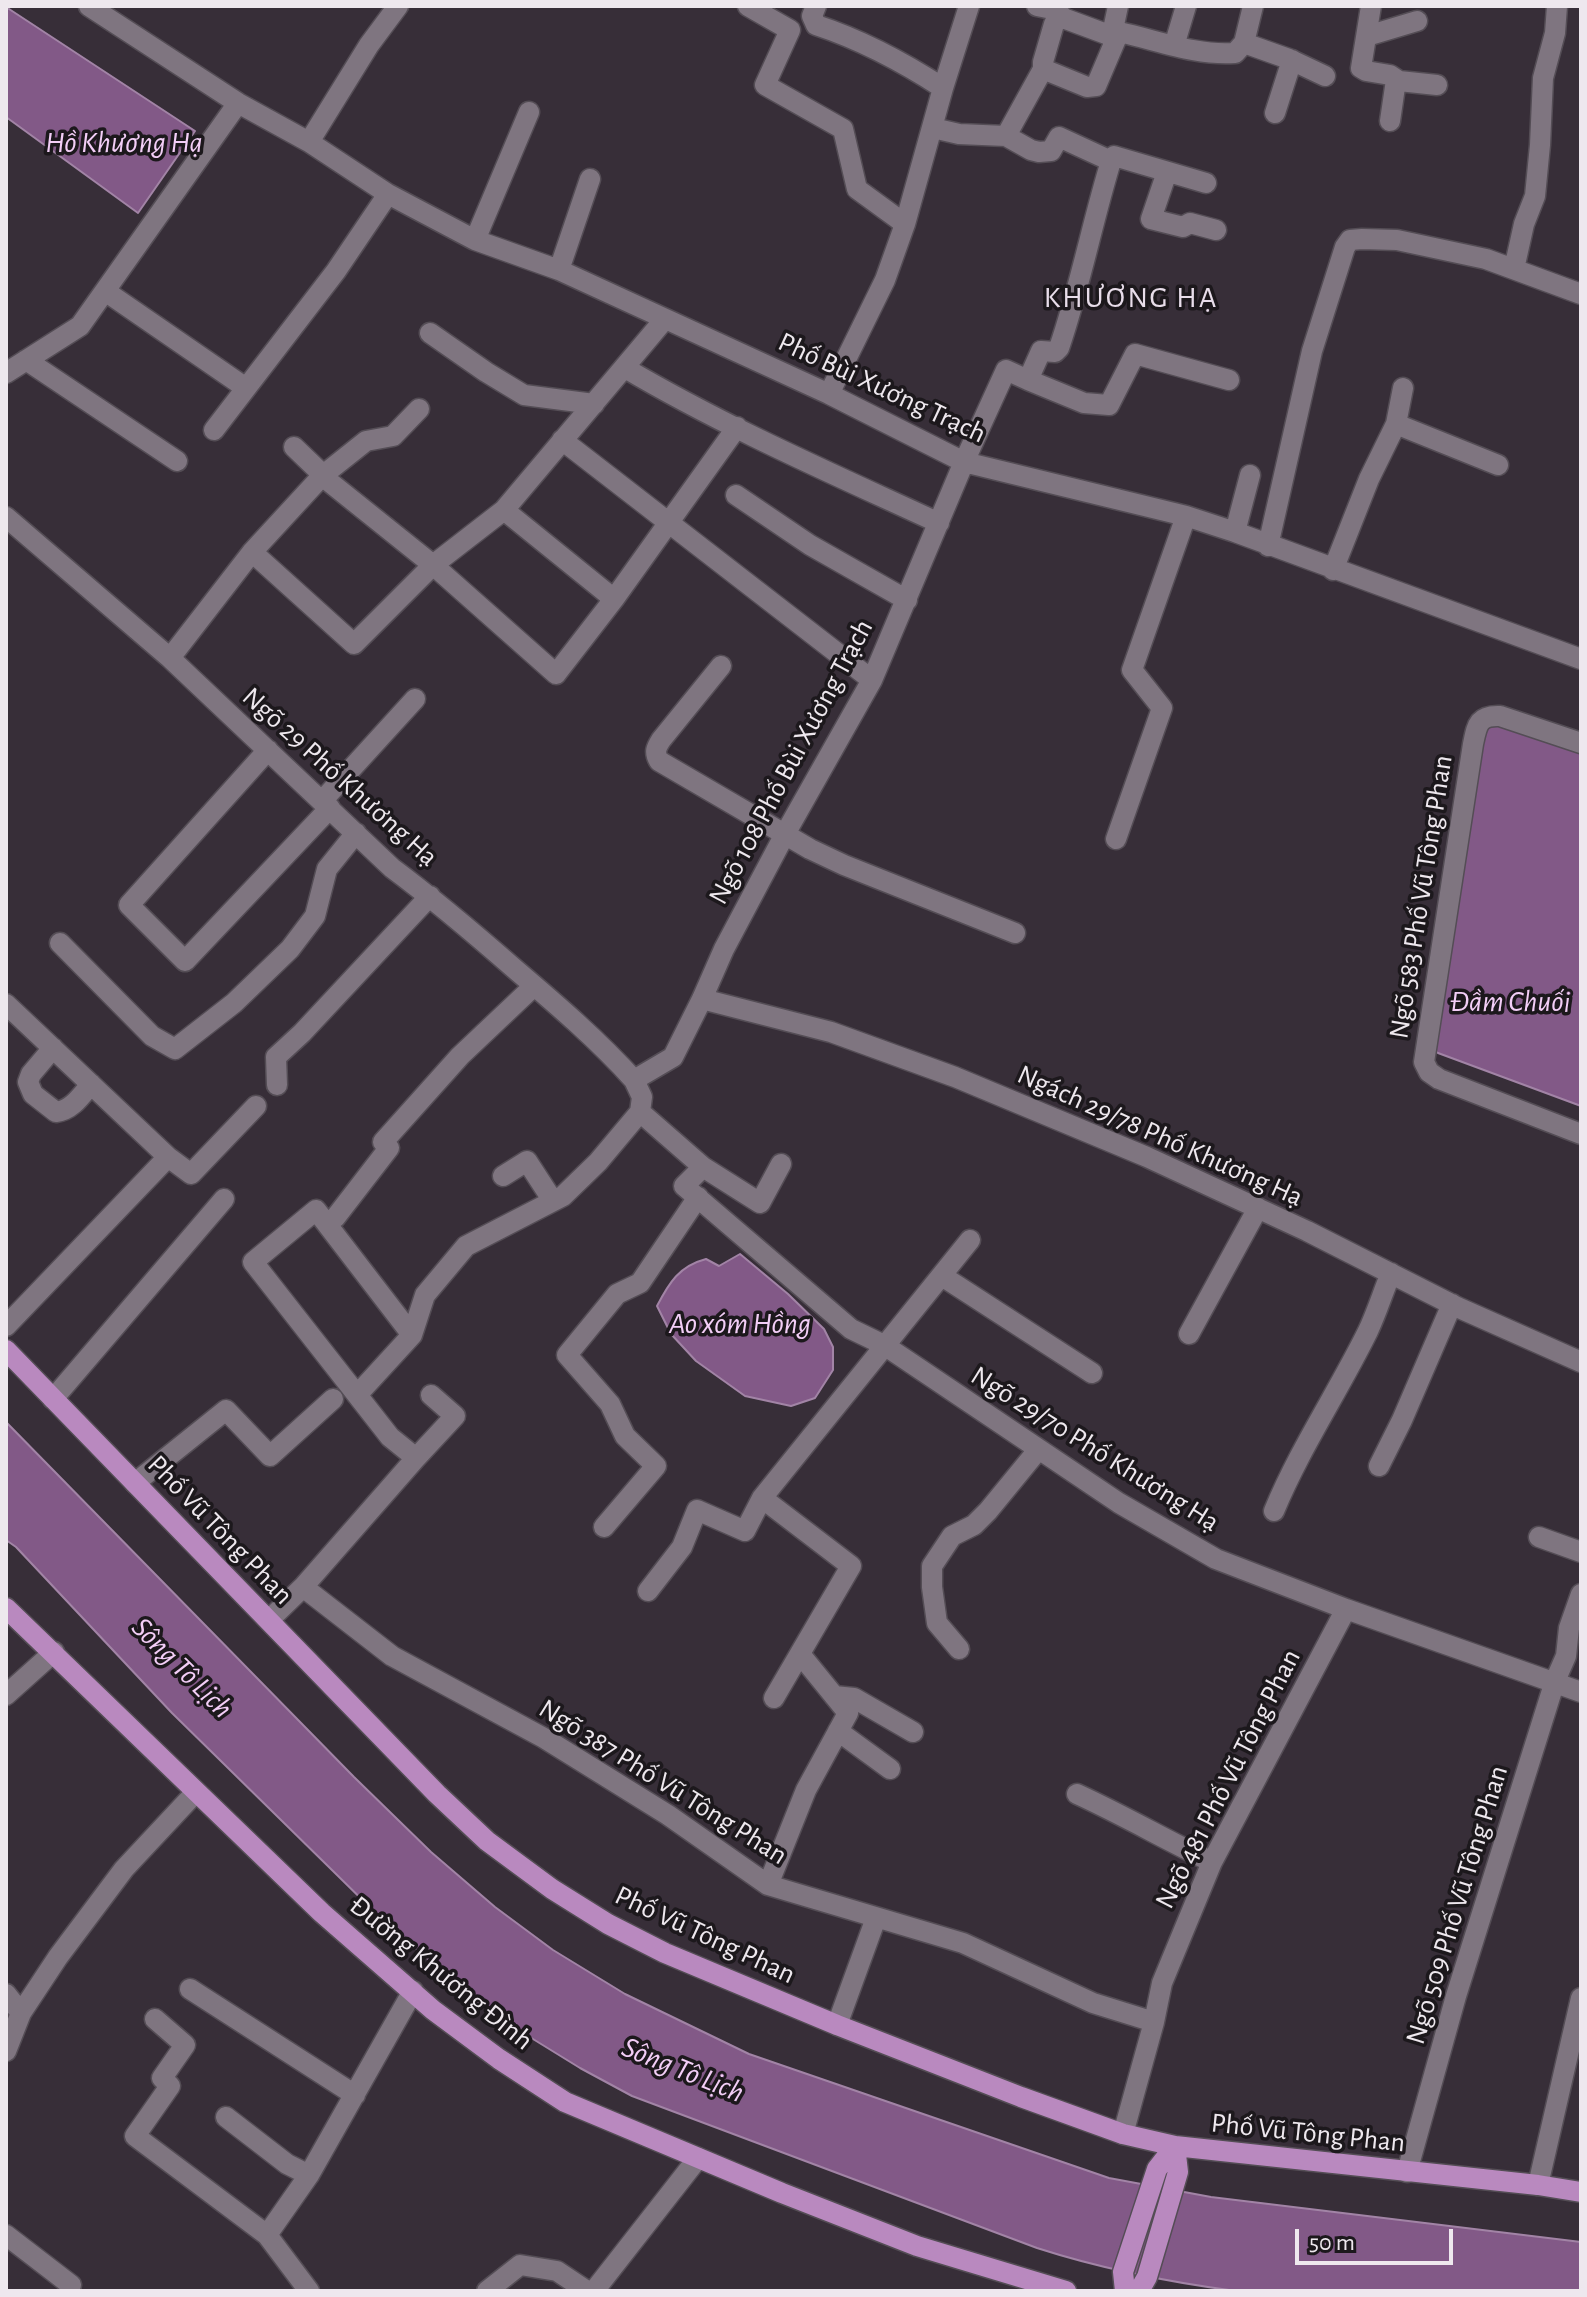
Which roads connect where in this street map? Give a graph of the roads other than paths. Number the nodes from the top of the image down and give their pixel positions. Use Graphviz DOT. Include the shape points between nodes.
graph roads {
  1 [pos="398,6"];
  2 [pos="748,6"];
  3 [pos="816,6"];
  4 [pos="969,6"];
  5 [pos="1037,6"];
  6 [pos="1118,6"];
  7 [pos="1186,6"];
  8 [pos="1253,6"];
  9 [pos="1371,6"];
  10 [pos="1557,6"];
  11 [pos="98,8"];
  12 [pos="1417,21"];
  13 [pos="1054,24"];
  14 [pos="1118,35"];
  15 [pos="1367,36"];
  16 [pos="1244,43"];
  17 [pos="1174,46"];
  18 [pos="1292,60"];
  19 [pos="1043,69"];
  20 [pos="1325,76"];
  21 [pos="1396,80"];
  22 [pos="1437,85"];
  23 [pos="943,88"];
  24 [pos="238,103"];
  25 [pos="529,112"];
  26 [pos="1275,113"];
  27 [pos="1390,121"];
  28 [pos="933,128"];
  29 [pos="1006,136"];
  30 [pos="309,142"];
  31 [pos="1111,161"];
  32 [pos="1167,172"];
  33 [pos="590,179"];
  34 [pos="1206,183"];
  35 [pos="388,194"];
  36 [pos="905,224"];
  37 [pos="1216,230"];
  38 [pos="475,240"];
  39 [pos="1514,269"];
  40 [pos="559,270"];
  41 [pos="105,291"];
  42 [pos="1581,294"];
  43 [pos="664,320"];
  44 [pos="430,333"];
  45 [pos="26,360"];
  46 [pos="625,368"];
  47 [pos="6,373"];
  48 [pos="1028,380"];
  49 [pos="1229,380"];
  50 [pos="246,388"];
  51 [pos="1403,388"];
  52 [pos="829,394"];
  53 [pos="594,404"];
  54 [pos="419,409"];
  55 [pos="1396,424"];
  56 [pos="737,427"];
  57 [pos="214,430"];
  58 [pos="562,440"];
  59 [pos="294,447"];
  60 [pos="177,461"];
  61 [pos="964,462"];
  62 [pos="1498,465"];
  63 [pos="1250,475"];
  64 [pos="322,476"];
  65 [pos="736,495"];
  66 [pos="504,510"];
  67 [pos="1186,516"];
  68 [pos="6,517"];
  69 [pos="668,522"];
  70 [pos="939,523"];
  71 [pos="1235,532"];
  72 [pos="1268,546"];
  73 [pos="252,552"];
  74 [pos="433,565"];
  75 [pos="1333,570"];
  76 [pos="614,599"];
  77 [pos="907,600"];
  78 [pos="170,658"];
  79 [pos="1581,659"];
  80 [pos="721,666"];
  81 [pos="872,680"];
  82 [pos="415,699"];
  83 [pos="1581,743"];
  84 [pos="268,750"];
  85 [pos="326,805"];
  86 [pos="356,833"];
  87 [pos="785,834"];
  88 [pos="1116,839"];
  89 [pos="430,896"];
  90 [pos="1015,933"];
  91 [pos="60,943"];
  92 [pos="534,986"];
  93 [pos="702,999"];
  94 [pos="6,1004"];
  95 [pos="53,1048"];
  96 [pos="634,1080"];
  97 [pos="91,1084"];
  98 [pos="277,1085"];
  99 [pos="256,1106"];
  100 [pos="640,1112"];
  101 [pos="1581,1134"];
  102 [pos="168,1157"];
  103 [pos="781,1164"];
  104 [pos="703,1167"];
  105 [pos="503,1176"];
  106 [pos="698,1197"];
  107 [pos="224,1199"];
  108 [pos="553,1201"];
  109 [pos="1258,1208"];
  110 [pos="335,1218"];
  111 [pos="970,1240"];
  112 [pos="1391,1273"];
  113 [pos="942,1276"];
  114 [pos="1452,1304"];
  115 [pos="6,1326"];
  116 [pos="1189,1334"];
  117 [pos="412,1335"];
  118 [pos="884,1345"];
  119 [pos="6,1350"];
  120 [pos="1581,1362"];
  121 [pos="1092,1373"];
  122 [pos="357,1395"];
  123 [pos="431,1395"];
  124 [pos="53,1399"];
  125 [pos="333,1399"];
  126 [pos="1038,1450"];
  127 [pos="416,1458"];
  128 [pos="1379,1466"];
  129 [pos="135,1483"];
  130 [pos="762,1498"];
  131 [pos="1274,1511"];
  132 [pos="604,1527"];
  133 [pos="1539,1537"];
  134 [pos="1581,1552"];
  135 [pos="303,1587"];
  136 [pos="648,1591"];
  137 [pos="1580,1598"];
  138 [pos="6,1608"];
  139 [pos="1346,1609"];
  140 [pos="269,1620"];
  141 [pos="1581,1638"];
  142 [pos="959,1649"];
  143 [pos="54,1652"];
  144 [pos="800,1654"];
  145 [pos="1566,1656"];
  146 [pos="1555,1681"];
  147 [pos="1581,1692"];
  148 [pos="6,1695"];
  149 [pos="834,1696"];
  150 [pos="774,1698"];
  151 [pos="838,1731"];
  152 [pos="913,1732"];
  153 [pos="890,1769"];
  154 [pos="196,1792"];
  155 [pos="1077,1794"];
  156 [pos="1212,1862"];
  157 [pos="768,1885"];
  158 [pos="876,1918"];
  159 [pos="190,1989"];
  160 [pos="413,1991"];
  161 [pos="6,1994"];
  162 [pos="1581,1998"];
  163 [pos="21,2013"];
  164 [pos="155,2019"];
  165 [pos="1154,2022"];
  166 [pos="837,2025"];
  167 [pos="6,2051"];
  168 [pos="355,2095"];
  169 [pos="226,2117"];
  170 [pos="1123,2134"];
  171 [pos="1175,2146"];
  172 [pos="698,2158"];
  173 [pos="1407,2172"];
  174 [pos="309,2175"];
  175 [pos="1538,2185"];
  176 [pos="1581,2192"];
  177 [pos="6,2235"];
  178 [pos="267,2235"];
  179 [pos="1124,2281"];
  180 [pos="1143,2284"];
  181 [pos="71,2285"];
  182 [pos="309,2291"];
  183 [pos="487,2291"];
  184 [pos="587,2291"];
  185 [pos="594,2291"];
  186 [pos="1066,2291"];
  1 -- 30 [label="street"];
  2 -- 36 [label="street" via="790,30 765,85 843,129 857,189"];
  3 -- 23 [label="street" via="816,25 902,61"];
  4 -- 23 [label="street"];
  5 -- 14 [label="street"];
  6 -- 14 [label="street"];
  7 -- 17 [label="street"];
  8 -- 16 [label="street"];
  9 -- 15 [label="street"];
  10 -- 39 [label="street" via="1543,78 1535,196"];
  11 -- 24 [label="street, Phố Bùi Xương Trạch"];
  12 -- 15 [label="street"];
  13 -- 19 [label="street"];
  14 -- 17 [label="street"];
  14 -- 19 [label="street" via="1096,86"];
  15 -- 21 [label="street" via="1361,68"];
  16 -- 17 [label="street" via="1235,53 1222,54"];
  16 -- 18 [label="street"];
  18 -- 20 [label="street"];
  18 -- 26 [label="street"];
  19 -- 29 [label="street"];
  21 -- 22 [label="street"];
  21 -- 27 [label="street"];
  23 -- 28 [label="street"];
  24 -- 30 [label="street, Phố Bùi Xương Trạch"];
  24 -- 41 [label="street"];
  25 -- 38 [label="street"];
  28 -- 29 [label="street"];
  28 -- 36 [label="street"];
  29 -- 31 [label="street" via="1039,152 1051,151 1059,137"];
  30 -- 35 [label="street, Phố Bùi Xương Trạch"];
  31 -- 32 [label="street" via="1114,156"];
  31 -- 48 [label="street" via="1059,348 1041,351"];
  32 -- 34 [label="street"];
  32 -- 37 [label="street" via="1151,219"];
  33 -- 40 [label="street"];
  35 -- 38 [label="street, Phố Bùi Xương Trạch"];
  35 -- 50 [label="street"];
  36 -- 52 [label="street" via="885,280"];
  38 -- 40 [label="street, Phố Bùi Xương Trạch"];
  39 -- 42 [label="street"];
  39 -- 72 [label="street" via="1397,240 1352,239 1312,351"];
  40 -- 43 [label="street, Phố Bùi Xương Trạch"];
  41 -- 45 [label="street" via="80,326"];
  41 -- 50 [label="street"];
  43 -- 46 [label="street"];
  43 -- 52 [label="street, Phố Bùi Xương Trạch"];
  44 -- 53 [label="street" via="524,395"];
  45 -- 47 [label="street"];
  45 -- 60 [label="street"];
  46 -- 53 [label="street"];
  46 -- 56 [label="street"];
  48 -- 49 [label="street" via="1084,403 1109,405 1135,354"];
  48 -- 61 [label="street, Ngõ 108 Phố Bùi Xương Trạch" via="1006,370"];
  50 -- 57 [label="street"];
  51 -- 55 [label="street"];
  52 -- 61 [label="street, Phố Bùi Xương Trạch"];
  53 -- 58 [label="street"];
  54 -- 64 [label="street" via="393,436 366,441"];
  55 -- 62 [label="street"];
  55 -- 75 [label="street"];
  56 -- 69 [label="street"];
  56 -- 70 [label="street"];
  58 -- 66 [label="street"];
  58 -- 69 [label="street"];
  59 -- 64 [label="street"];
  61 -- 67 [label="street, Phố Bùi Xương Trạch"];
  61 -- 70 [label="street, Ngõ 108 Phố Bùi Xương Trạch"];
  63 -- 71 [label="street"];
  64 -- 73 [label="street"];
  64 -- 74 [label="street"];
  65 -- 77 [label="street"];
  66 -- 74 [label="street"];
  66 -- 76 [label="street"];
  67 -- 71 [label="street, Phố Bùi Xương Trạch"];
  67 -- 88 [label="street" via="1132,670 1162,708"];
  68 -- 78 [label="street, Ngõ 29 Phố Khương Hạ"];
  69 -- 76 [label="street"];
  69 -- 81 [label="street"];
  70 -- 77 [label="street, Ngõ 108 Phố Bùi Xương Trạch"];
  71 -- 72 [label="street, Phố Bùi Xương Trạch"];
  72 -- 75 [label="street, Phố Bùi Xương Trạch"];
  73 -- 74 [label="street" via="354,644"];
  73 -- 78 [label="street"];
  74 -- 76 [label="street" via="556,674"];
  75 -- 79 [label="street, Phố Bùi Xương Trạch"];
  77 -- 81 [label="street, Ngõ 108 Phố Bùi Xương Trạch"];
  78 -- 84 [label="street, Ngõ 29 Phố Khương Hạ"];
  80 -- 87 [label="street" via="661,740 655,755"];
  81 -- 87 [label="street, Ngõ 108 Phố Bùi Xương Trạch"];
  82 -- 85 [label="street"];
  83 -- 101 [label="street, Ngõ 583 Phố Vũ Tông Phan" via="1500,716 1487,716 1478,724 1424,1062 1439,1079"];
  84 -- 85 [label="street, Ngõ 29 Phố Khương Hạ"];
  84 -- 85 [label="street" via="129,905 185,961"];
  85 -- 86 [label="street, Ngõ 29 Phố Khương Hạ"];
  86 -- 89 [label="street, Ngõ 29 Phố Khương Hạ"];
  86 -- 91 [label="street" via="327,869 315,916 290,949 234,1003 175,1049 152,1036"];
  87 -- 90 [label="street" via="844,865"];
  87 -- 93 [label="street, Ngõ 108 Phố Bùi Xương Trạch"];
  89 -- 92 [label="street, Ngõ 29 Phố Khương Hạ"];
  89 -- 98 [label="street" via="276,1057"];
  92 -- 96 [label="street, Ngõ 29 Phố Khương Hạ"];
  92 -- 110 [label="street" via="460,1056 383,1142 389,1148"];
  93 -- 96 [label="street" via="673,1057"];
  93 -- 109 [label="street, Ngách 29/78 Phố Khương Hạ" via="831,1032 955,1077"];
  94 -- 95 [label="street"];
  95 -- 97 [label="street"];
  95 -- 97 [label="street" via="31,1074 33,1094 56,1112 63,1111"];
  96 -- 100 [label="street" via="642,1097"];
  97 -- 102 [label="street"];
  99 -- 102 [label="street" via="191,1174"];
  100 -- 104 [label="street"];
  100 -- 108 [label="street" via="598,1162"];
  102 -- 115 [label="street"];
  103 -- 104 [label="street" via="760,1203"];
  104 -- 106 [label="street" via="684,1186"];
  105 -- 108 [label="street" via="527,1161"];
  106 -- 118 [label="street, Ngõ 29/70 Phố Khương Hạ" via="851,1329"];
  106 -- 132 [label="street" via="640,1283 617,1294 567,1355 610,1404 625,1436 656,1466"];
  107 -- 124 [label="street"];
  108 -- 117 [label="street" via="466,1246 425,1295"];
  109 -- 112 [label="street, Ngách 29/78 Phố Khương Hạ"];
  109 -- 116 [label="street"];
  111 -- 113 [label="street"];
  112 -- 114 [label="street, Ngách 29/78 Phố Khương Hạ"];
  112 -- 131 [label="street" via="1370,1328"];
  113 -- 118 [label="street"];
  113 -- 121 [label="street"];
  114 -- 120 [label="street, Ngách 29/78 Phố Khương Hạ"];
  114 -- 128 [label="street"];
  117 -- 122 [label="street"];
  117 -- 122 [label="street" via="316,1210 253,1262"];
  118 -- 126 [label="street, Ngõ 29/70 Phố Khương Hạ"];
  118 -- 130 [label="street"];
  119 -- 124 [label="main road, Phố Vũ Tông Phan"];
  122 -- 127 [label="street" via="390,1437"];
  123 -- 127 [label="street" via="455,1416"];
  124 -- 129 [label="main road, Phố Vũ Tông Phan"];
  125 -- 129 [label="street" via="270,1456 226,1410"];
  126 -- 139 [label="street, Ngõ 29/70 Phố Khương Hạ" via="1216,1559"];
  126 -- 142 [label="street" via="988,1511 952,1536 932,1566 937,1623"];
  127 -- 135 [label="street"];
  129 -- 140 [label="main road, Phố Vũ Tông Phan"];
  130 -- 136 [label="street" via="745,1531 697,1510 682,1547"];
  130 -- 144 [label="street" via="851,1566"];
  133 -- 134 [label="street"];
  135 -- 140 [label="street"];
  135 -- 157 [label="street, Ngõ 387 Phố Vũ Tông Phan" via="392,1656 544,1738"];
  137 -- 145 [label="street, Ngõ 509 Phố Vũ Tông Phan"];
  138 -- 143 [label="main road, Đường Khương Đình"];
  139 -- 146 [label="street, Ngõ 29/70 Phố Khương Hạ"];
  139 -- 156 [label="street, Ngõ 481 Phố Vũ Tông Phan"];
  140 -- 166 [label="main road, Phố Vũ Tông Phan" via="437,1794 487,1841 552,1889 665,1953"];
  141 -- 145 [label="street, Ngõ 509 Phố Vũ Tông Phan"];
  143 -- 148 [label="street"];
  143 -- 154 [label="main road, Đường Khương Đình"];
  144 -- 149 [label="street"];
  144 -- 150 [label="street"];
  145 -- 146 [label="street, Ngõ 509 Phố Vũ Tông Phan"];
  146 -- 147 [label="street, Ngõ 29/70 Phố Khương Hạ"];
  146 -- 173 [label="street, Ngõ 509 Phố Vũ Tông Phan"];
  149 -- 151 [label="street" via="848,1713"];
  149 -- 152 [label="street" via="854,1698"];
  151 -- 153 [label="street"];
  151 -- 157 [label="street" via="806,1790"];
  154 -- 160 [label="main road, Đường Khương Đình" via="322,1913"];
  154 -- 163 [label="street" via="124,1869"];
  155 -- 156 [label="street"];
  156 -- 165 [label="street, Ngõ 481 Phố Vũ Tông Phan" via="1162,1983"];
  157 -- 158 [label="street, Ngõ 387 Phố Vũ Tông Phan"];
  158 -- 165 [label="street, Ngõ 387 Phố Vũ Tông Phan" via="963,1943 1093,2003"];
  158 -- 166 [label="street"];
  159 -- 168 [label="street"];
  160 -- 168 [label="street"];
  160 -- 172 [label="main road, Đường Khương Đình" via="499,2059 565,2102"];
  161 -- 163 [label="street"];
  162 -- 175 [label="street"];
  163 -- 167 [label="street"];
  164 -- 178 [label="street" via="185,2045 162,2078 170,2086 135,2136"];
  165 -- 170 [label="street, Ngõ 481 Phố Vũ Tông Phan"];
  166 -- 170 [label="main road, Phố Vũ Tông Phan"];
  168 -- 174 [label="street"];
  169 -- 174 [label="street"];
  170 -- 171 [label="main road, Phố Vũ Tông Phan"];
  171 -- 173 [label="main road, Phố Vũ Tông Phan"];
  171 -- 179 [label="main road" via="1157,2169"];
  171 -- 180 [label="main road" via="1178,2172"];
  172 -- 185 [label="street"];
  172 -- 186 [label="main road, Đường Khương Đình" via="917,2246"];
  173 -- 175 [label="main road, Phố Vũ Tông Phan"];
  174 -- 178 [label="street"];
  175 -- 176 [label="main road, Phố Vũ Tông Phan"];
  177 -- 181 [label="street"];
  178 -- 182 [label="street"];
  183 -- 184 [label="street" via="520,2265 557,2271"];
}
